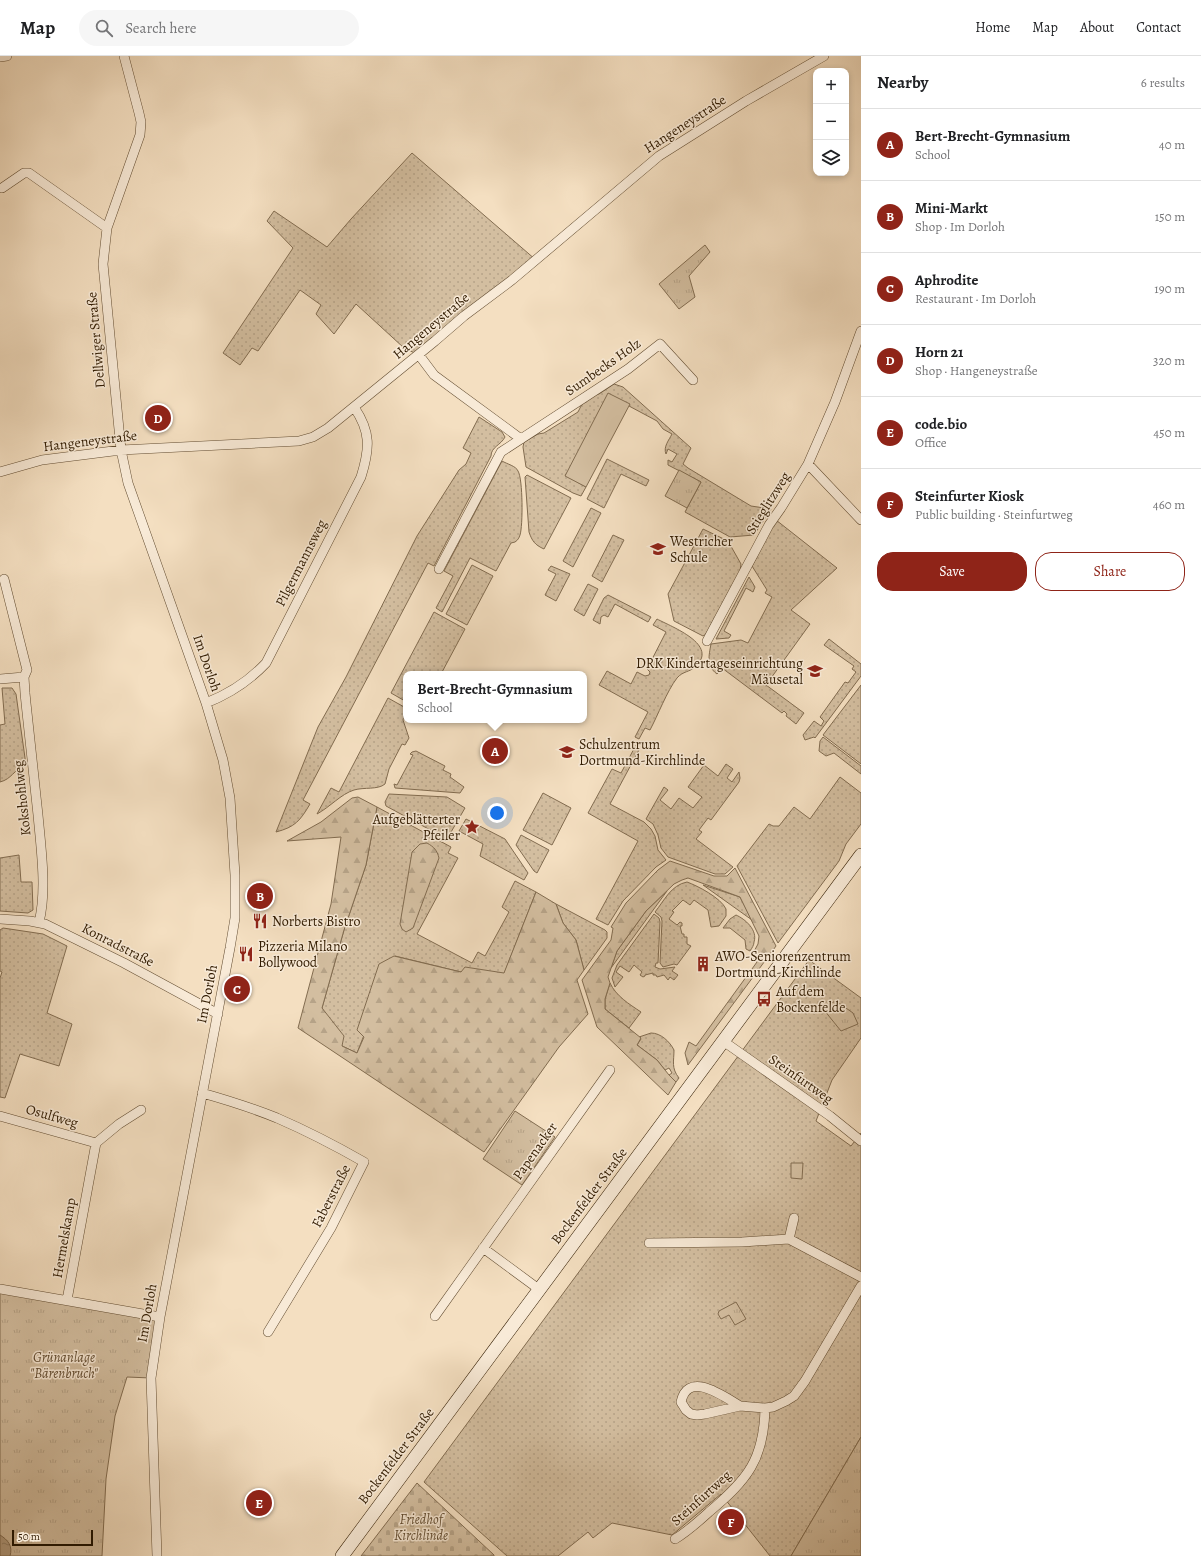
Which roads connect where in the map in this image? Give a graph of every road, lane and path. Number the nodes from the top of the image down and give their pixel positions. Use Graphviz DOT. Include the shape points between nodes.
graph roads {
  1 [pos="7,56"];
  2 [pos="124,56"];
  3 [pos="824,56"];
  4 [pos="0,57"];
  5 [pos="2,188"];
  6 [pos="107,228"];
  7 [pos="861,331"];
  8 [pos="419,355"];
  9 [pos="693,380"];
  10 [pos="354,407"];
  11 [pos="521,439"];
  12 [pos="121,450"];
  13 [pos="808,464"];
  14 [pos="0,472"];
  15 [pos="861,520"];
  16 [pos="440,569"];
  17 [pos="4,579"];
  18 [pos="707,641"];
  19 [pos="24,677"];
  20 [pos="0,679"];
  21 [pos="206,703"];
  22 [pos="861,855"];
  23 [pos="0,919"];
  24 [pos="39,922"];
  25 [pos="218,1014"];
  26 [pos="723,1041"];
  27 [pos="610,1070"];
  28 [pos="202,1093"];
  29 [pos="141,1110"];
  30 [pos="0,1116"];
  31 [pos="861,1141"];
  32 [pos="96,1143"];
  33 [pos="794,1218"];
  34 [pos="789,1239"];
  35 [pos="649,1243"];
  36 [pos="483,1248"];
  37 [pos="861,1277"];
  38 [pos="861,1286"];
  39 [pos="0,1289"];
  40 [pos="540,1290"];
  41 [pos="67,1300"];
  42 [pos="435,1316"];
  43 [pos="160,1317"];
  44 [pos="268,1332"];
  45 [pos="740,1406"];
  46 [pos="765,1408"];
  47 [pos="675,1539"];
  48 [pos="157,1556"];
  49 [pos="342,1556"];
  1 -- 4 [label="street"];
  2 -- 6 [label="street, Dellwiger Straße" via="141,122 140,135"];
  3 -- 8 [label="street, Hangeneystraße" via="659,156"];
  5 -- 6 [label="street" via="24,173 29,173"];
  6 -- 12 [label="street, Dellwiger Straße" via="103,264"];
  7 -- 13 [label="street, Stieglitzweg" via="835,402"];
  8 -- 10 [label="street, Hangeneystraße"];
  8 -- 11 [label="street" via="434,375"];
  9 -- 11 [label="street, Sumbecks Holz" via="660,344 628,369"];
  10 -- 12 [label="street, Hangeneystraße" via="321,433 299,441"];
  10 -- 21 [label="street, Pilgermannsweg" via="367,435 366,459 361,477 266,663 254,677"];
  11 -- 16 [label="street, Sumbecks Holz" via="501,452"];
  12 -- 14 [label="street, Hangeneystraße" via="42,460"];
  12 -- 21 [label="street, Im Dorloh" via="128,483"];
  13 -- 15 [label="street, Stieglitzweg"];
  13 -- 18 [label="street, Stieglitzweg" via="769,525"];
  17 -- 19 [label="street, Kokshohlweg" via="27,670"];
  19 -- 20 [label="street"];
  19 -- 24 [label="street, Kokshohlweg" via="41,848 43,899"];
  21 -- 25 [label="street, Im Dorloh" via="227,778 235,875 235,918"];
  22 -- 26 [label="main road, Bockenfelder Straße"];
  23 -- 24 [label="street, Konradstraße"];
  24 -- 25 [label="street, Konradstraße" via="124,963"];
  25 -- 28 [label="street, Im Dorloh"];
  26 -- 31 [label="street, Steinfurtweg" via="830,1116"];
  26 -- 40 [label="main road, Bockenfelder Straße"];
  27 -- 36 [label="street, Papenacker"];
  28 -- 43 [label="street, Im Dorloh"];
  28 -- 44 [label="street, Faberstraße" via="277,1118 364,1162 331,1228"];
  29 -- 32 [label="street"];
  30 -- 32 [label="street, Osulfweg"];
  32 -- 41 [label="street, Hermelskamp"];
  33 -- 34 [label="street"];
  34 -- 35 [label="street"];
  34 -- 37 [label="street"];
  36 -- 40 [label="street"];
  36 -- 42 [label="street, Papenacker"];
  38 -- 46 [label="street" via="800,1389 786,1401"];
  39 -- 41 [label="street"];
  40 -- 49 [label="main road, Bockenfelder Straße"];
  41 -- 43 [label="street, Hermelskamp"];
  43 -- 48 [label="street, Im Dorloh" via="151,1378"];
  45 -- 45 [label="street" via="697,1415 686,1410 681,1402 682,1395 691,1387 697,1386 704,1387"];
  45 -- 46 [label="street"];
  46 -- 47 [label="street, Steinfurtweg" via="762,1443 748,1472 720,1503"];
}
